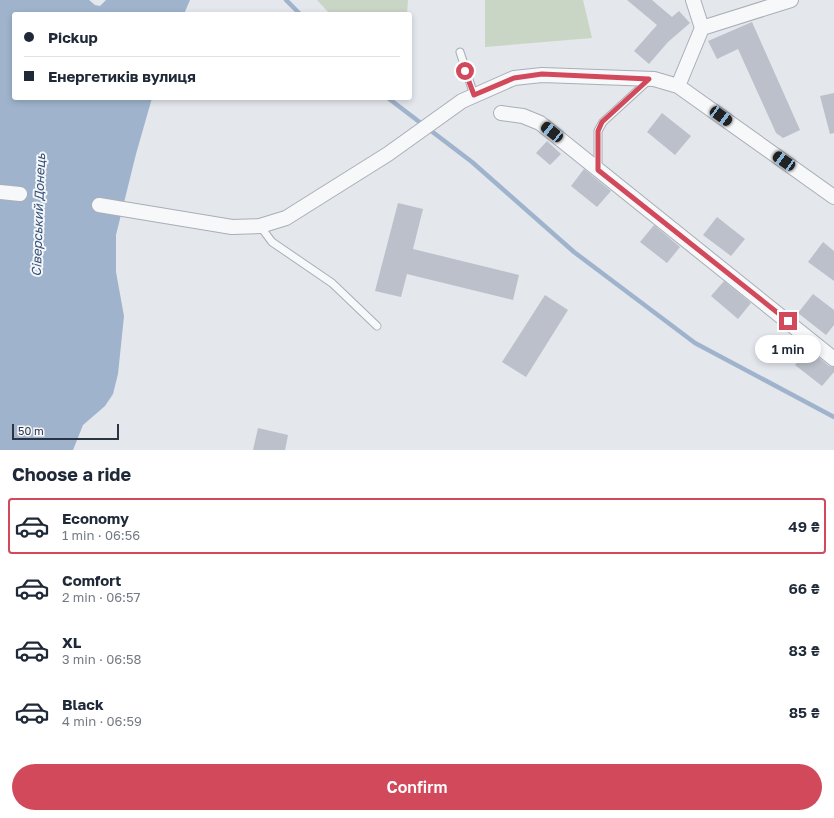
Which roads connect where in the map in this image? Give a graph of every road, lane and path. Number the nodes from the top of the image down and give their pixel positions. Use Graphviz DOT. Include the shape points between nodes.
graph roads {
  1 [pos="693,0"];
  2 [pos="791,0"];
  3 [pos="702,28"];
  4 [pos="460,52"];
  5 [pos="649,79"];
  6 [pos="678,86"];
  7 [pos="468,98"];
  8 [pos="501,113"];
  9 [pos="598,170"];
  10 [pos="0,192"];
  11 [pos="20,194"];
  12 [pos="834,197"];
  13 [pos="99,205"];
  14 [pos="260,226"];
  15 [pos="377,326"];
  16 [pos="834,359"];
  1 -- 3 [label="street"];
  2 -- 3 [label="street"];
  3 -- 6 [label="street"];
  4 -- 7 [label="lane"];
  5 -- 6 [label="street"];
  5 -- 7 [label="street" via="542,74 514,78"];
  5 -- 9 [label="lane" via="602,122 598,131"];
  6 -- 12 [label="street"];
  7 -- 14 [label="street" via="388,154 286,218"];
  8 -- 9 [label="street" via="523,116 540,123"];
  9 -- 16 [label="street"];
  10 -- 11 [label="street"];
  13 -- 14 [label="street" via="232,227"];
  14 -- 15 [label="lane" via="272,242 332,283"];
}
